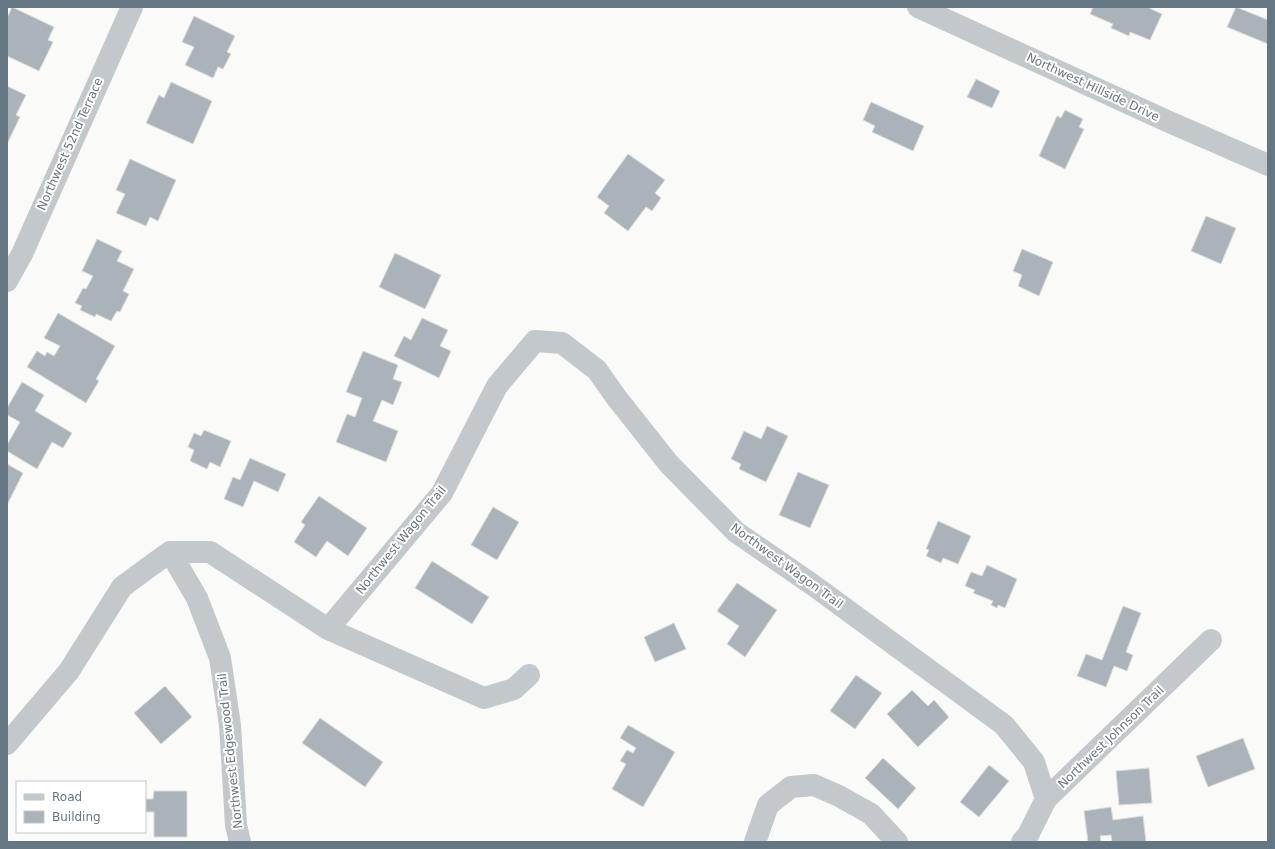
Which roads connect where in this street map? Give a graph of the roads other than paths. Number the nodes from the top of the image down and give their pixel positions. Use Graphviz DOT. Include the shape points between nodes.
graph roads {
  1 [pos="132,7"];
  2 [pos="918,7"];
  3 [pos="1268,165"];
  4 [pos="7,281"];
  5 [pos="170,552"];
  6 [pos="328,629"];
  7 [pos="1211,640"];
  8 [pos="529,675"];
  9 [pos="7,744"];
  10 [pos="1046,799"];
  11 [pos="240,842"];
  12 [pos="755,842"];
  13 [pos="897,842"];
  14 [pos="1022,842"];
  1 -- 4 [label="street, Northwest 52nd Terrace" via="22,254"];
  2 -- 3 [label="street, Northwest Hillside Drive"];
  5 -- 6 [label="street" via="210,552"];
  5 -- 9 [label="street" via="122,586 69,671"];
  5 -- 11 [label="street, Northwest Edgewood Trail" via="197,598 220,658 230,725 236,825"];
  6 -- 8 [label="street" via="484,698 514,689"];
  6 -- 10 [label="street, Northwest Wagon Trail" via="442,493 497,386 535,341 562,343 597,370 669,464 736,532 1004,725 1034,762"];
  7 -- 10 [label="street, Northwest Johnson Trail"];
  10 -- 14 [label="street, Northwest Johnson Trail"];
  12 -- 13 [label="street" via="768,805 791,787 814,785 871,814"];
}
